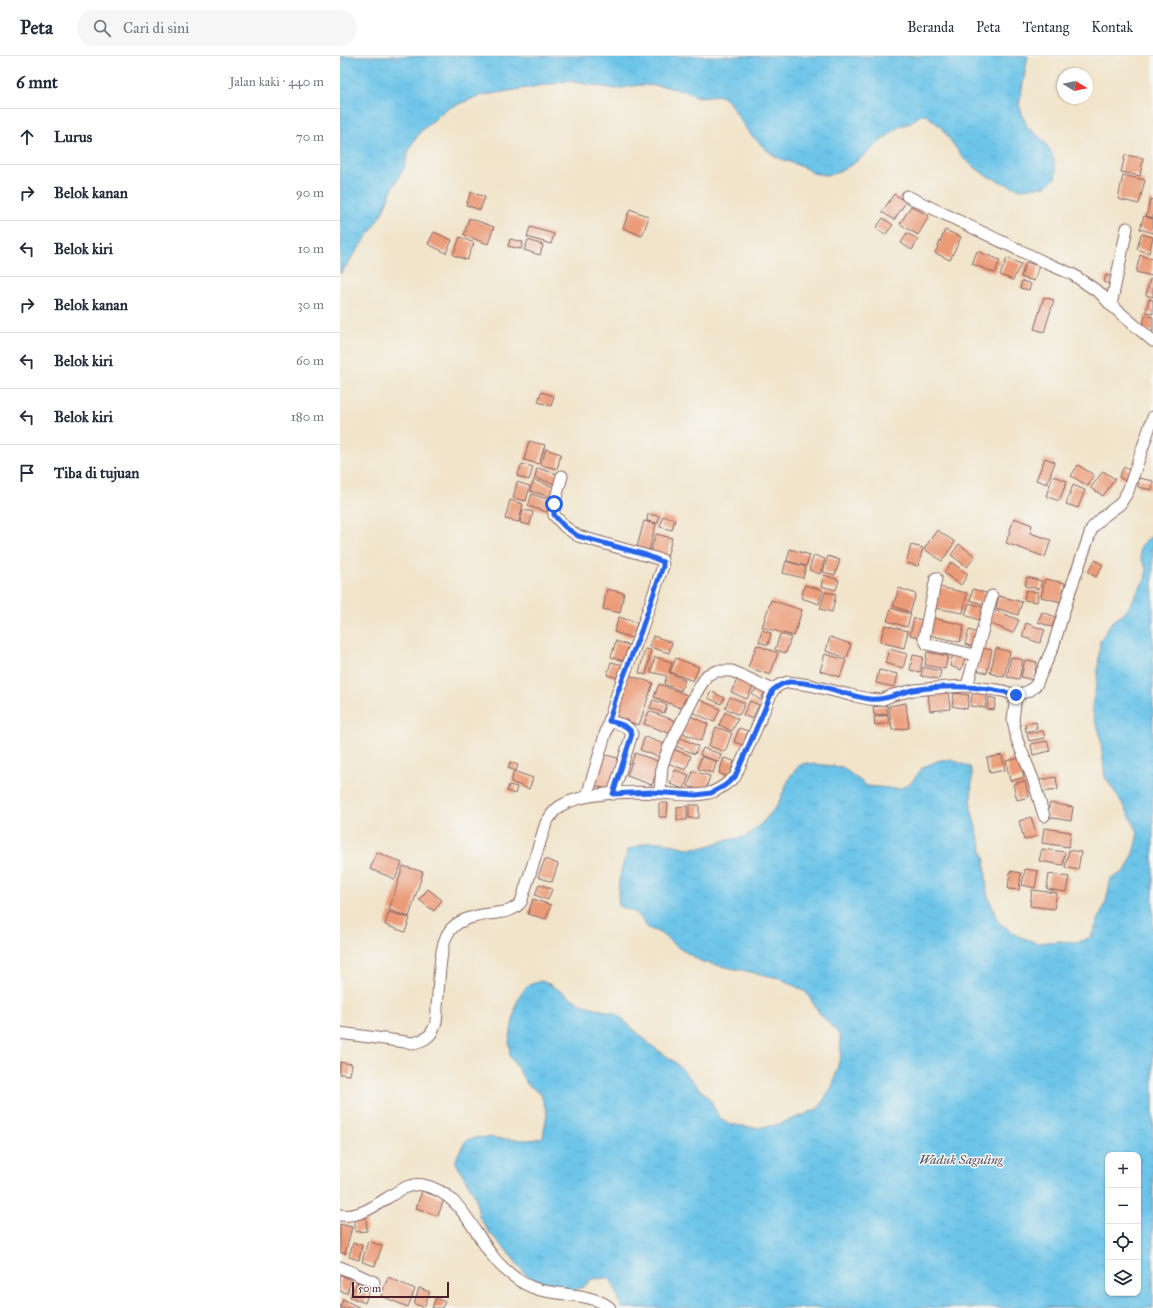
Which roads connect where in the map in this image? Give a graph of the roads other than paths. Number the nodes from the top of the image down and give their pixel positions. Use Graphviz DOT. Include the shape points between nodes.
graph roads {
  1 [pos="907,196"];
  2 [pos="1127,228"];
  3 [pos="1111,305"];
  4 [pos="1153,341"];
  5 [pos="1153,417"];
  6 [pos="562,476"];
  7 [pos="936,578"];
  8 [pos="992,596"];
  9 [pos="975,655"];
  10 [pos="967,686"];
  11 [pos="773,690"];
  12 [pos="1016,695"];
  13 [pos="609,721"];
  14 [pos="660,793"];
  15 [pos="613,794"];
  16 [pos="587,796"];
  17 [pos="1044,816"];
  18 [pos="340,1033"];
  19 [pos="340,1215"];
  20 [pos="340,1267"];
  21 [pos="374,1282"];
  22 [pos="610,1308"];
  1 -- 3 [label="street" via="1072,274 1100,293"];
  2 -- 3 [label="street"];
  3 -- 4 [label="street"];
  5 -- 12 [label="street" via="1128,491 1120,504 1092,528 1053,648 1036,685 1029,691"];
  6 -- 13 [label="street" via="554,504 554,515 565,527 578,536 663,562"];
  7 -- 9 [label="street" via="924,641 927,644"];
  8 -- 9 [label="street"];
  9 -- 10 [label="street"];
  10 -- 11 [label="street" via="914,690 881,700 788,682"];
  10 -- 12 [label="street"];
  11 -- 14 [label="street" via="735,777 711,793"];
  11 -- 14 [label="street" via="732,672 717,671 707,675 668,749 662,766"];
  12 -- 17 [label="street" via="1013,720 1017,740"];
  13 -- 15 [label="street" via="627,727 632,734"];
  13 -- 16 [label="street"];
  14 -- 15 [label="street"];
  15 -- 16 [label="street"];
  16 -- 18 [label="street" via="571,801 552,813 546,823 521,902 515,908 468,918 452,927 446,936 442,950 437,1015 430,1035 422,1042 413,1043"];
  19 -- 22 [label="street" via="360,1213 404,1187 431,1187 447,1195 462,1210 490,1253 507,1272 539,1289 599,1300"];
  20 -- 21 [label="street"];
}
